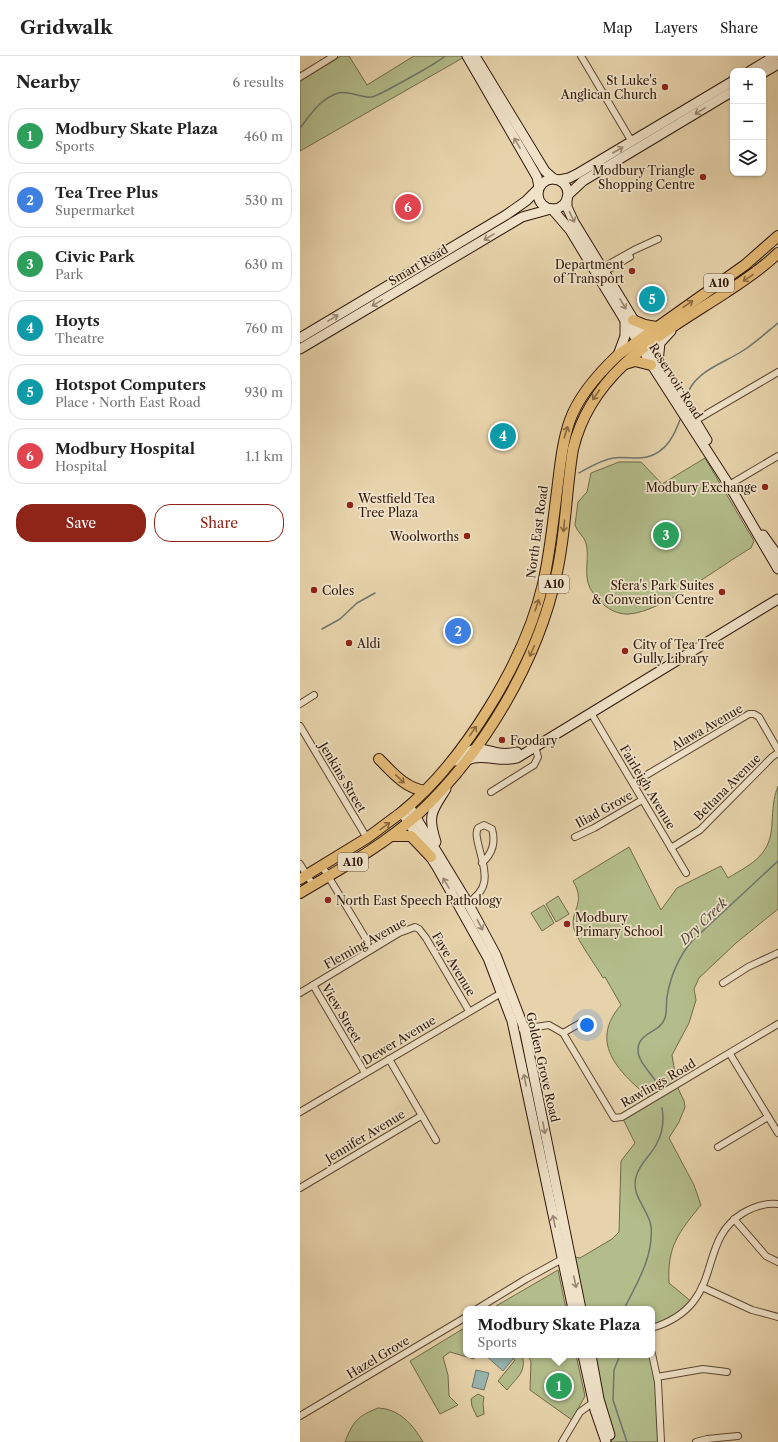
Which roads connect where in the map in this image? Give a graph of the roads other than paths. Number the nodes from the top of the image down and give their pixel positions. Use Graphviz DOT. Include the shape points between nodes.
graph roads {
  1 [pos="334,56"];
  2 [pos="467,56"];
  3 [pos="475,56"];
  4 [pos="581,56"];
  5 [pos="775,56"];
  6 [pos="778,64"];
  7 [pos="755,68"];
  8 [pos="766,71"];
  9 [pos="300,77"];
  10 [pos="730,83"];
  11 [pos="730,93"];
  12 [pos="632,142"];
  13 [pos="556,179"];
  14 [pos="539,188"];
  15 [pos="568,197"];
  16 [pos="551,209"];
  17 [pos="778,236"];
  18 [pos="658,239"];
  19 [pos="778,253"];
  20 [pos="603,270"];
  21 [pos="629,320"];
  22 [pos="676,325"];
  23 [pos="656,327"];
  24 [pos="300,338"];
  25 [pos="640,339"];
  26 [pos="645,348"];
  27 [pos="300,349"];
  28 [pos="618,355"];
  29 [pos="655,364"];
  30 [pos="622,365"];
  31 [pos="778,372"];
  32 [pos="692,422"];
  33 [pos="778,456"];
  34 [pos="732,483"];
  35 [pos="561,486"];
  36 [pos="763,534"];
  37 [pos="778,556"];
  38 [pos="778,560"];
  39 [pos="778,568"];
  40 [pos="778,599"];
  41 [pos="778,604"];
  42 [pos="510,670"];
  43 [pos="520,675"];
  44 [pos="314,695"];
  45 [pos="300,704"];
  46 [pos="591,713"];
  47 [pos="300,726"];
  48 [pos="535,746"];
  49 [pos="476,748"];
  50 [pos="778,750"];
  51 [pos="778,754"];
  52 [pos="379,759"];
  53 [pos="467,760"];
  54 [pos="441,773"];
  55 [pos="454,776"];
  56 [pos="633,783"];
  57 [pos="425,790"];
  58 [pos="491,792"];
  59 [pos="642,800"];
  60 [pos="406,809"];
  61 [pos="412,819"];
  62 [pos="392,836"];
  63 [pos="575,837"];
  64 [pos="368,838"];
  65 [pos="671,848"];
  66 [pos="435,856"];
  67 [pos="482,863"];
  68 [pos="300,864"];
  69 [pos="322,866"];
  70 [pos="686,873"];
  71 [pos="329,876"];
  72 [pos="303,877"];
  73 [pos="313,885"];
  74 [pos="300,893"];
  75 [pos="468,903"];
  76 [pos="460,908"];
  77 [pos="420,929"];
  78 [pos="372,949"];
  79 [pos="778,953"];
  80 [pos="723,983"];
  81 [pos="312,985"];
  82 [pos="506,991"];
  83 [pos="300,993"];
  84 [pos="469,1011"];
  85 [pos="584,1021"];
  86 [pos="778,1024"];
  87 [pos="520,1029"];
  88 [pos="563,1033"];
  89 [pos="730,1054"];
  90 [pos="389,1059"];
  91 [pos="365,1073"];
  92 [pos="300,1112"];
  93 [pos="421,1116"];
  94 [pos="768,1117"];
  95 [pos="778,1133"];
  96 [pos="436,1140"];
  97 [pos="718,1147"];
  98 [pos="300,1188"];
  99 [pos="778,1204"];
  100 [pos="734,1219"];
  101 [pos="566,1257"];
  102 [pos="778,1262"];
  103 [pos="702,1287"];
  104 [pos="483,1306"];
  105 [pos="573,1306"];
  106 [pos="580,1306"];
  107 [pos="778,1317"];
  108 [pos="463,1319"];
  109 [pos="655,1327"];
  110 [pos="584,1358"];
  111 [pos="591,1358"];
  112 [pos="653,1358"];
  113 [pos="728,1372"];
  114 [pos="657,1377"];
  115 [pos="596,1400"];
  116 [pos="300,1416"];
  117 [pos="738,1436"];
  118 [pos="562,1442"];
  119 [pos="606,1442"];
  120 [pos="612,1442"];
  121 [pos="661,1442"];
  122 [pos="696,1442"];
  1 -- 9 [label="street"];
  14 -- 2 [label="main road, one-way" via="536,177"];
  3 -- 13 [label="main road" via="542,168"];
  4 -- 12 [label="street"];
  5 -- 7 [label="main road"];
  6 -- 8 [label="main road"];
  10 -- 12 [label="main road"];
  11 -- 15 [label="main road, one-way" via="583,181"];
  13 -- 12 [label="main road, one-way" via="569,178"];
  13 -- 14 [label="main road" via="545,181"];
  13 -- 15 [label="main road" via="565,185"];
  14 -- 16 [label="main road" via="540,201"];
  24 -- 14 [label="main road, Smart Road, one-way" via="506,216"];
  15 -- 16 [label="main road" via="562,205"];
  15 -- 20 [label="main road, Reservoir Road, one-way" via="572,218"];
  16 -- 21 [label="main road, Reservoir Road" via="567,225"];
  16 -- 27 [label="main road, Smart Road, one-way" via="522,217"];
  23 -- 17 [label="main road, North East Road / A10, one-way" via="745,265"];
  18 -- 20 [label="street" via="634,250"];
  19 -- 22 [label="main road, North East Road / A10, one-way" via="752,275"];
  20 -- 21 [label="main road, Reservoir Road, one-way"];
  21 -- 23 [label="main road"];
  21 -- 25 [label="main road, Reservoir Road"];
  21 -- 28 [label="main road"];
  22 -- 26 [label="main road, North East Road / A10"];
  22 -- 29 [label="main road" via="660,343"];
  23 -- 25 [label="main road, North East Road / A10"];
  25 -- 26 [label="main road, Reservoir Road"];
  25 -- 28 [label="main road, North East Road / A10"];
  26 -- 29 [label="main road, Reservoir Road"];
  26 -- 30 [label="main road, North East Road / A10"];
  35 -- 28 [label="main road, North East Road / A10, one-way" via="564,440 571,418 592,383"];
  29 -- 30 [label="main road" via="635,361"];
  29 -- 32 [label="main road, Reservoir Road"];
  30 -- 35 [label="main road, North East Road / A10, one-way" via="601,388 583,418"];
  31 -- 32 [label="street"];
  32 -- 34 [label="main road, Reservoir Road"];
  33 -- 34 [label="street"];
  34 -- 36 [label="main road, Reservoir Road"];
  34 -- 39 [label="main road, Reservoir Road"];
  42 -- 35 [label="main road, North East Road / A10, one-way" via="543,586"];
  35 -- 43 [label="main road, North East Road / A10, one-way" via="557,573 541,628"];
  36 -- 37 [label="main road"];
  36 -- 38 [label="main road, Reservoir Road"];
  40 -- 46 [label="main road"];
  41 -- 46 [label="main road" via="675,668"];
  42 -- 43 [label="main road"];
  54 -- 42 [label="main road, North East Road / A10, one-way" via="476,726"];
  43 -- 49 [label="main road, North East Road / A10"];
  44 -- 45 [label="street"];
  46 -- 48 [label="main road"];
  46 -- 56 [label="street, Fairleigh Avenue"];
  47 -- 64 [label="street, Jenkins Street"];
  48 -- 49 [label="main road" via="516,753 502,754"];
  48 -- 53 [label="main road" via="510,760 482,757"];
  48 -- 58 [label="street" via="538,757 534,765"];
  49 -- 53 [label="main road, North East Road / A10"];
  49 -- 54 [label="main road" via="466,751"];
  50 -- 56 [label="street, Alawa Avenue" via="759,717 749,714"];
  51 -- 65 [label="street, Beltana Avenue" via="772,757 700,830"];
  52 -- 57 [label="main road, one-way" via="405,784"];
  53 -- 55 [label="main road, North East Road / A10"];
  54 -- 57 [label="main road, North East Road / A10"];
  55 -- 61 [label="main road, North East Road / A10"];
  55 -- 66 [label="main road" via="430,824"];
  56 -- 59 [label="street, Fairleigh Avenue"];
  57 -- 60 [label="main road, North East Road / A10"];
  59 -- 63 [label="street, Iliad Grove"];
  59 -- 65 [label="street, Fairleigh Avenue"];
  60 -- 61 [label="main road, Golden Grove Road"];
  64 -- 60 [label="main road, North East Road / A10, one-way"];
  61 -- 62 [label="main road, North East Road / A10"];
  61 -- 66 [label="main road, Golden Grove Road"];
  62 -- 66 [label="main road" via="411,836"];
  62 -- 71 [label="main road, North East Road / A10"];
  64 -- 69 [label="main road, North East Road / A10"];
  65 -- 70 [label="street, Fairleigh Avenue"];
  66 -- 75 [label="main road, Golden Grove Road"];
  76 -- 66 [label="main road, Golden Grove Road, one-way"];
  67 -- 67 [label="street" via="476,831 484,825 492,829 492,850"];
  67 -- 75 [label="street" via="484,888"];
  68 -- 72 [label="street"];
  69 -- 71 [label="street"];
  69 -- 72 [label="main road, North East Road / A10"];
  71 -- 73 [label="main road, North East Road / A10"];
  71 -- 78 [label="street"];
  72 -- 73 [label="street"];
  73 -- 74 [label="main road, North East Road / A10"];
  75 -- 76 [label="street"];
  75 -- 82 [label="main road, Golden Grove Road, one-way" via="496,955"];
  76 -- 82 [label="main road, Golden Grove Road"];
  77 -- 78 [label="street, Fleming Avenue" via="411,927"];
  77 -- 84 [label="street, Faye Avenue"];
  78 -- 81 [label="street, Fleming Avenue"];
  79 -- 80 [label="street" via="748,966"];
  81 -- 83 [label="street, Fleming Avenue"];
  81 -- 91 [label="street, View Street"];
  82 -- 84 [label="street, Dewer Avenue"];
  82 -- 87 [label="main road, Golden Grove Road"];
  84 -- 90 [label="street, Dewer Avenue"];
  85 -- 88 [label="street"];
  86 -- 89 [label="street, Rawlings Road"];
  87 -- 88 [label="street" via="548,1025"];
  87 -- 101 [label="main road, Golden Grove Road"];
  88 -- 89 [label="street, Rawlings Road" via="614,1118 622,1117"];
  89 -- 94 [label="street"];
  90 -- 91 [label="street, Dewer Avenue"];
  90 -- 93 [label="street"];
  91 -- 92 [label="street, Dewer Avenue"];
  93 -- 96 [label="street"];
  93 -- 98 [label="street, Jennifer Avenue"];
  94 -- 95 [label="street"];
  94 -- 97 [label="street"];
  99 -- 100 [label="street" via="753,1208"];
  100 -- 102 [label="street" via="766,1256"];
  100 -- 103 [label="street" via="718,1240"];
  101 -- 104 [label="street"];
  101 -- 105 [label="main road, Golden Grove Road"];
  101 -- 106 [label="main road, Golden Grove Road, one-way"];
  103 -- 107 [label="street" via="752,1310"];
  103 -- 109 [label="street" via="686,1310 669,1322"];
  108 -- 116 [label="street, Hazel Grove"];
  110 -- 115 [label="main road"];
  111 -- 115 [label="main road"];
  112 -- 114 [label="street"];
  113 -- 114 [label="street" via="703,1369"];
  114 -- 121 [label="street"];
  115 -- 118 [label="street" via="580,1412"];
  115 -- 119 [label="main road"];
  115 -- 120 [label="main road"];
  117 -- 122 [label="street"];
}
